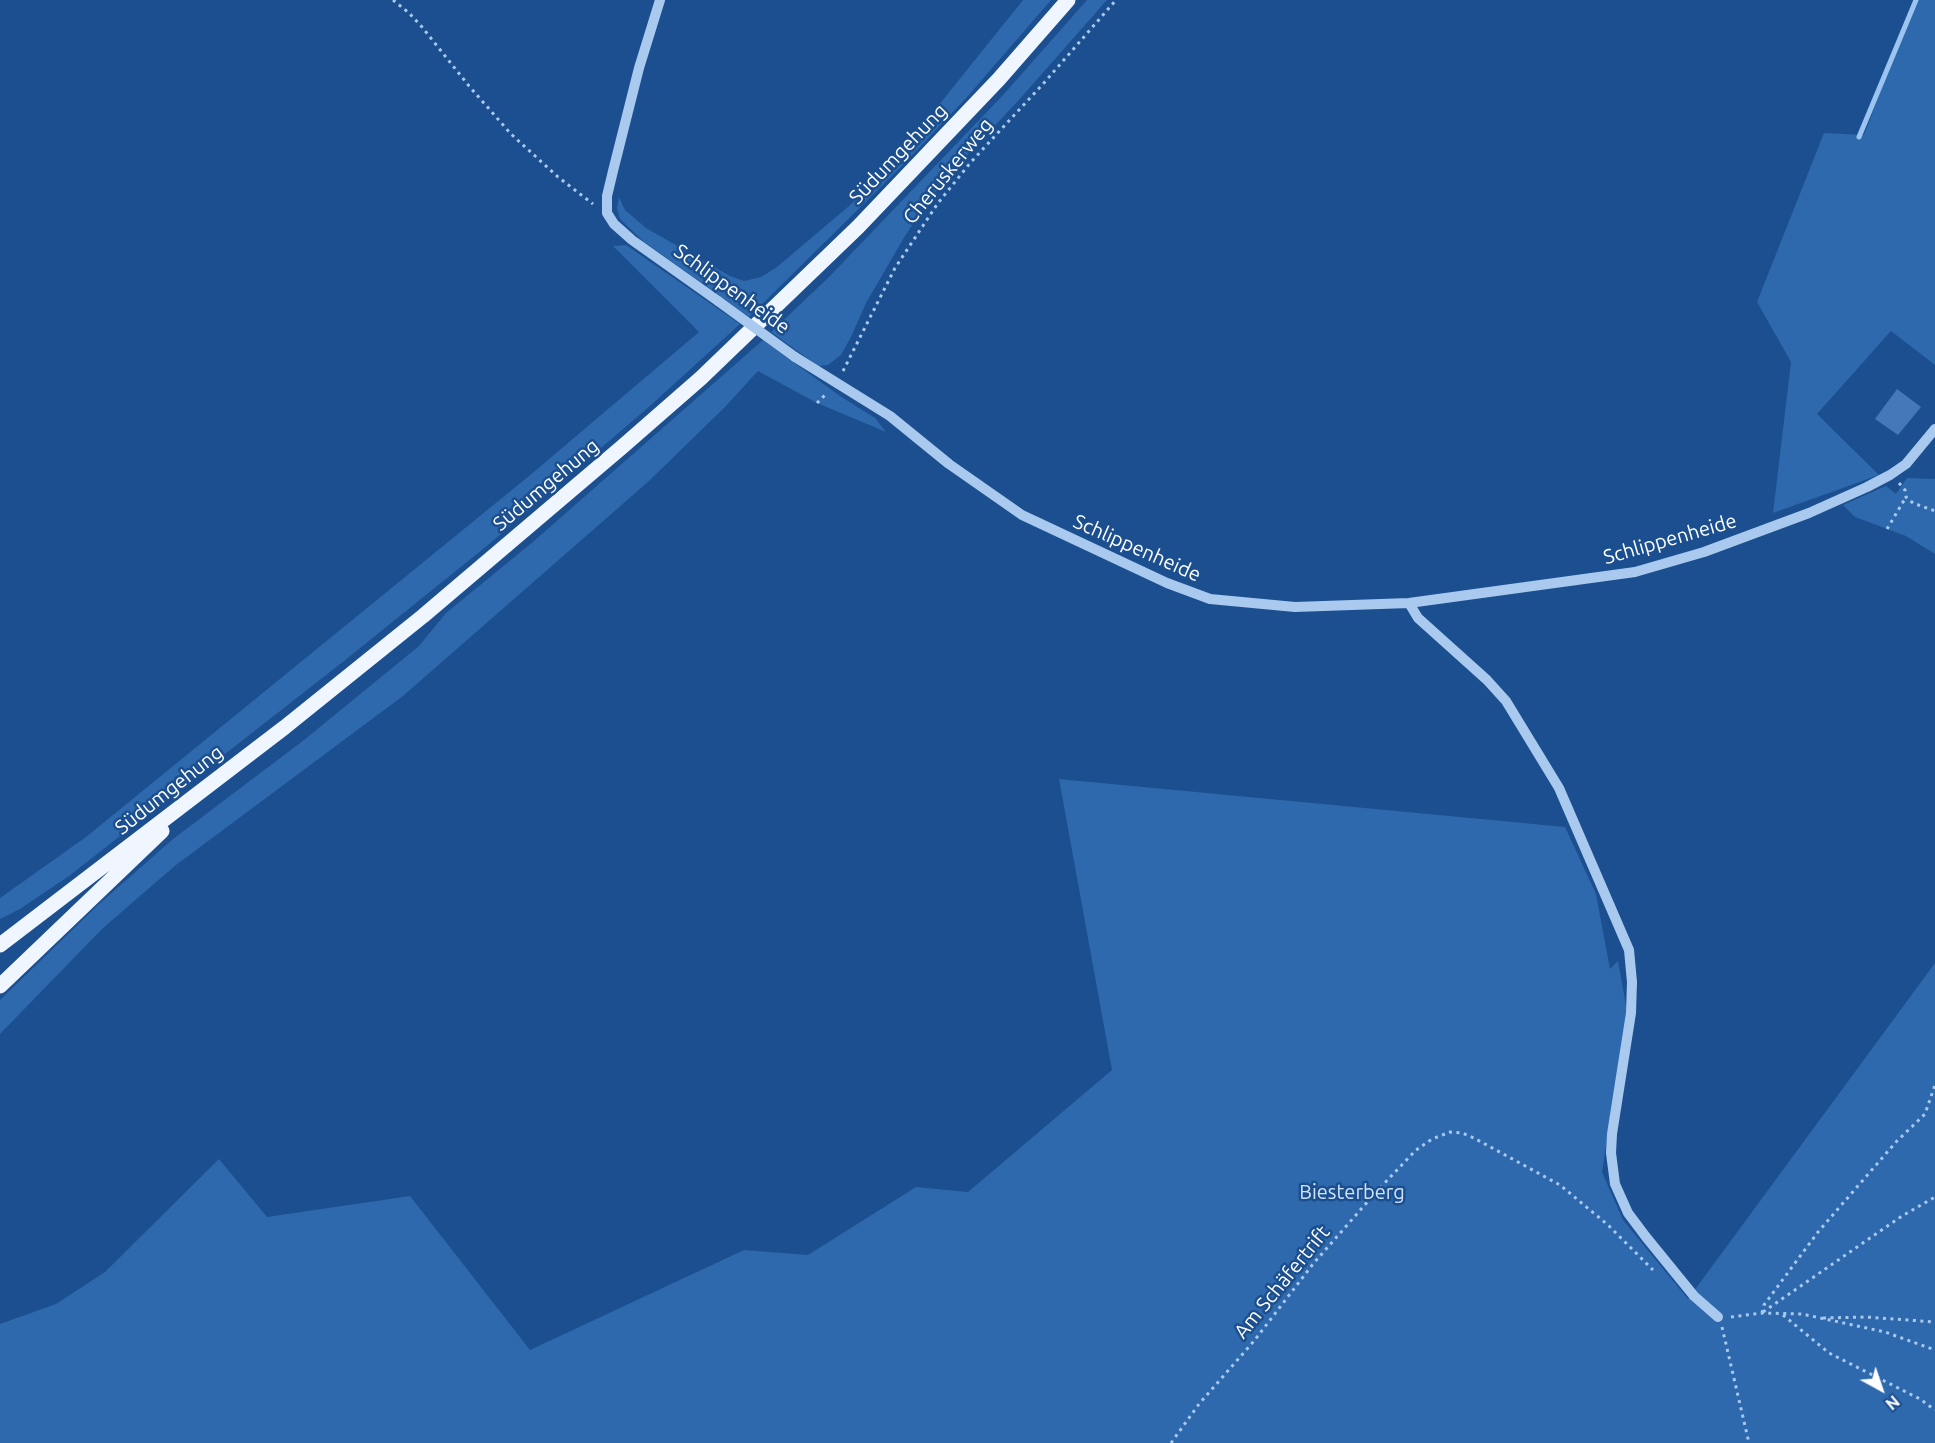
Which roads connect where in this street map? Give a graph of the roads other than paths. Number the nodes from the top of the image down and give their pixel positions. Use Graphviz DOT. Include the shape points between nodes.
graph roads {
  1 [pos="660,0"];
  2 [pos="1068,0"];
  3 [pos="1935,429"];
  4 [pos="1409,603"];
  5 [pos="196,796"];
  6 [pos="27,926"];
  7 [pos="0,939"];
  8 [pos="0,945"];
  9 [pos="0,986"];
  10 [pos="1718,1317"];
  1 -- 4 [label="lane, Schlippenheide, bridge" via="607,196 607,213 632,240 795,357 890,417 1022,515 1167,583 1210,599 1295,608"];
  2 -- 5 [label="main road, Südumgehung" via="858,227 701,378 441,601"];
  3 -- 4 [label="lane, Schlippenheide" via="1906,464 1890,476 1809,513 1704,552 1635,572"];
  4 -- 10 [label="lane" via="1418,618 1506,701 1559,788 1629,950 1631,1013 1612,1134 1615,1184 1628,1213 1646,1238 1694,1296"];
  5 -- 6 [label="main road, Südumgehung"];
  5 -- 9 [label="main road"];
  6 -- 7 [label="main road"];
  6 -- 8 [label="main road, Südumgehung"];
}
